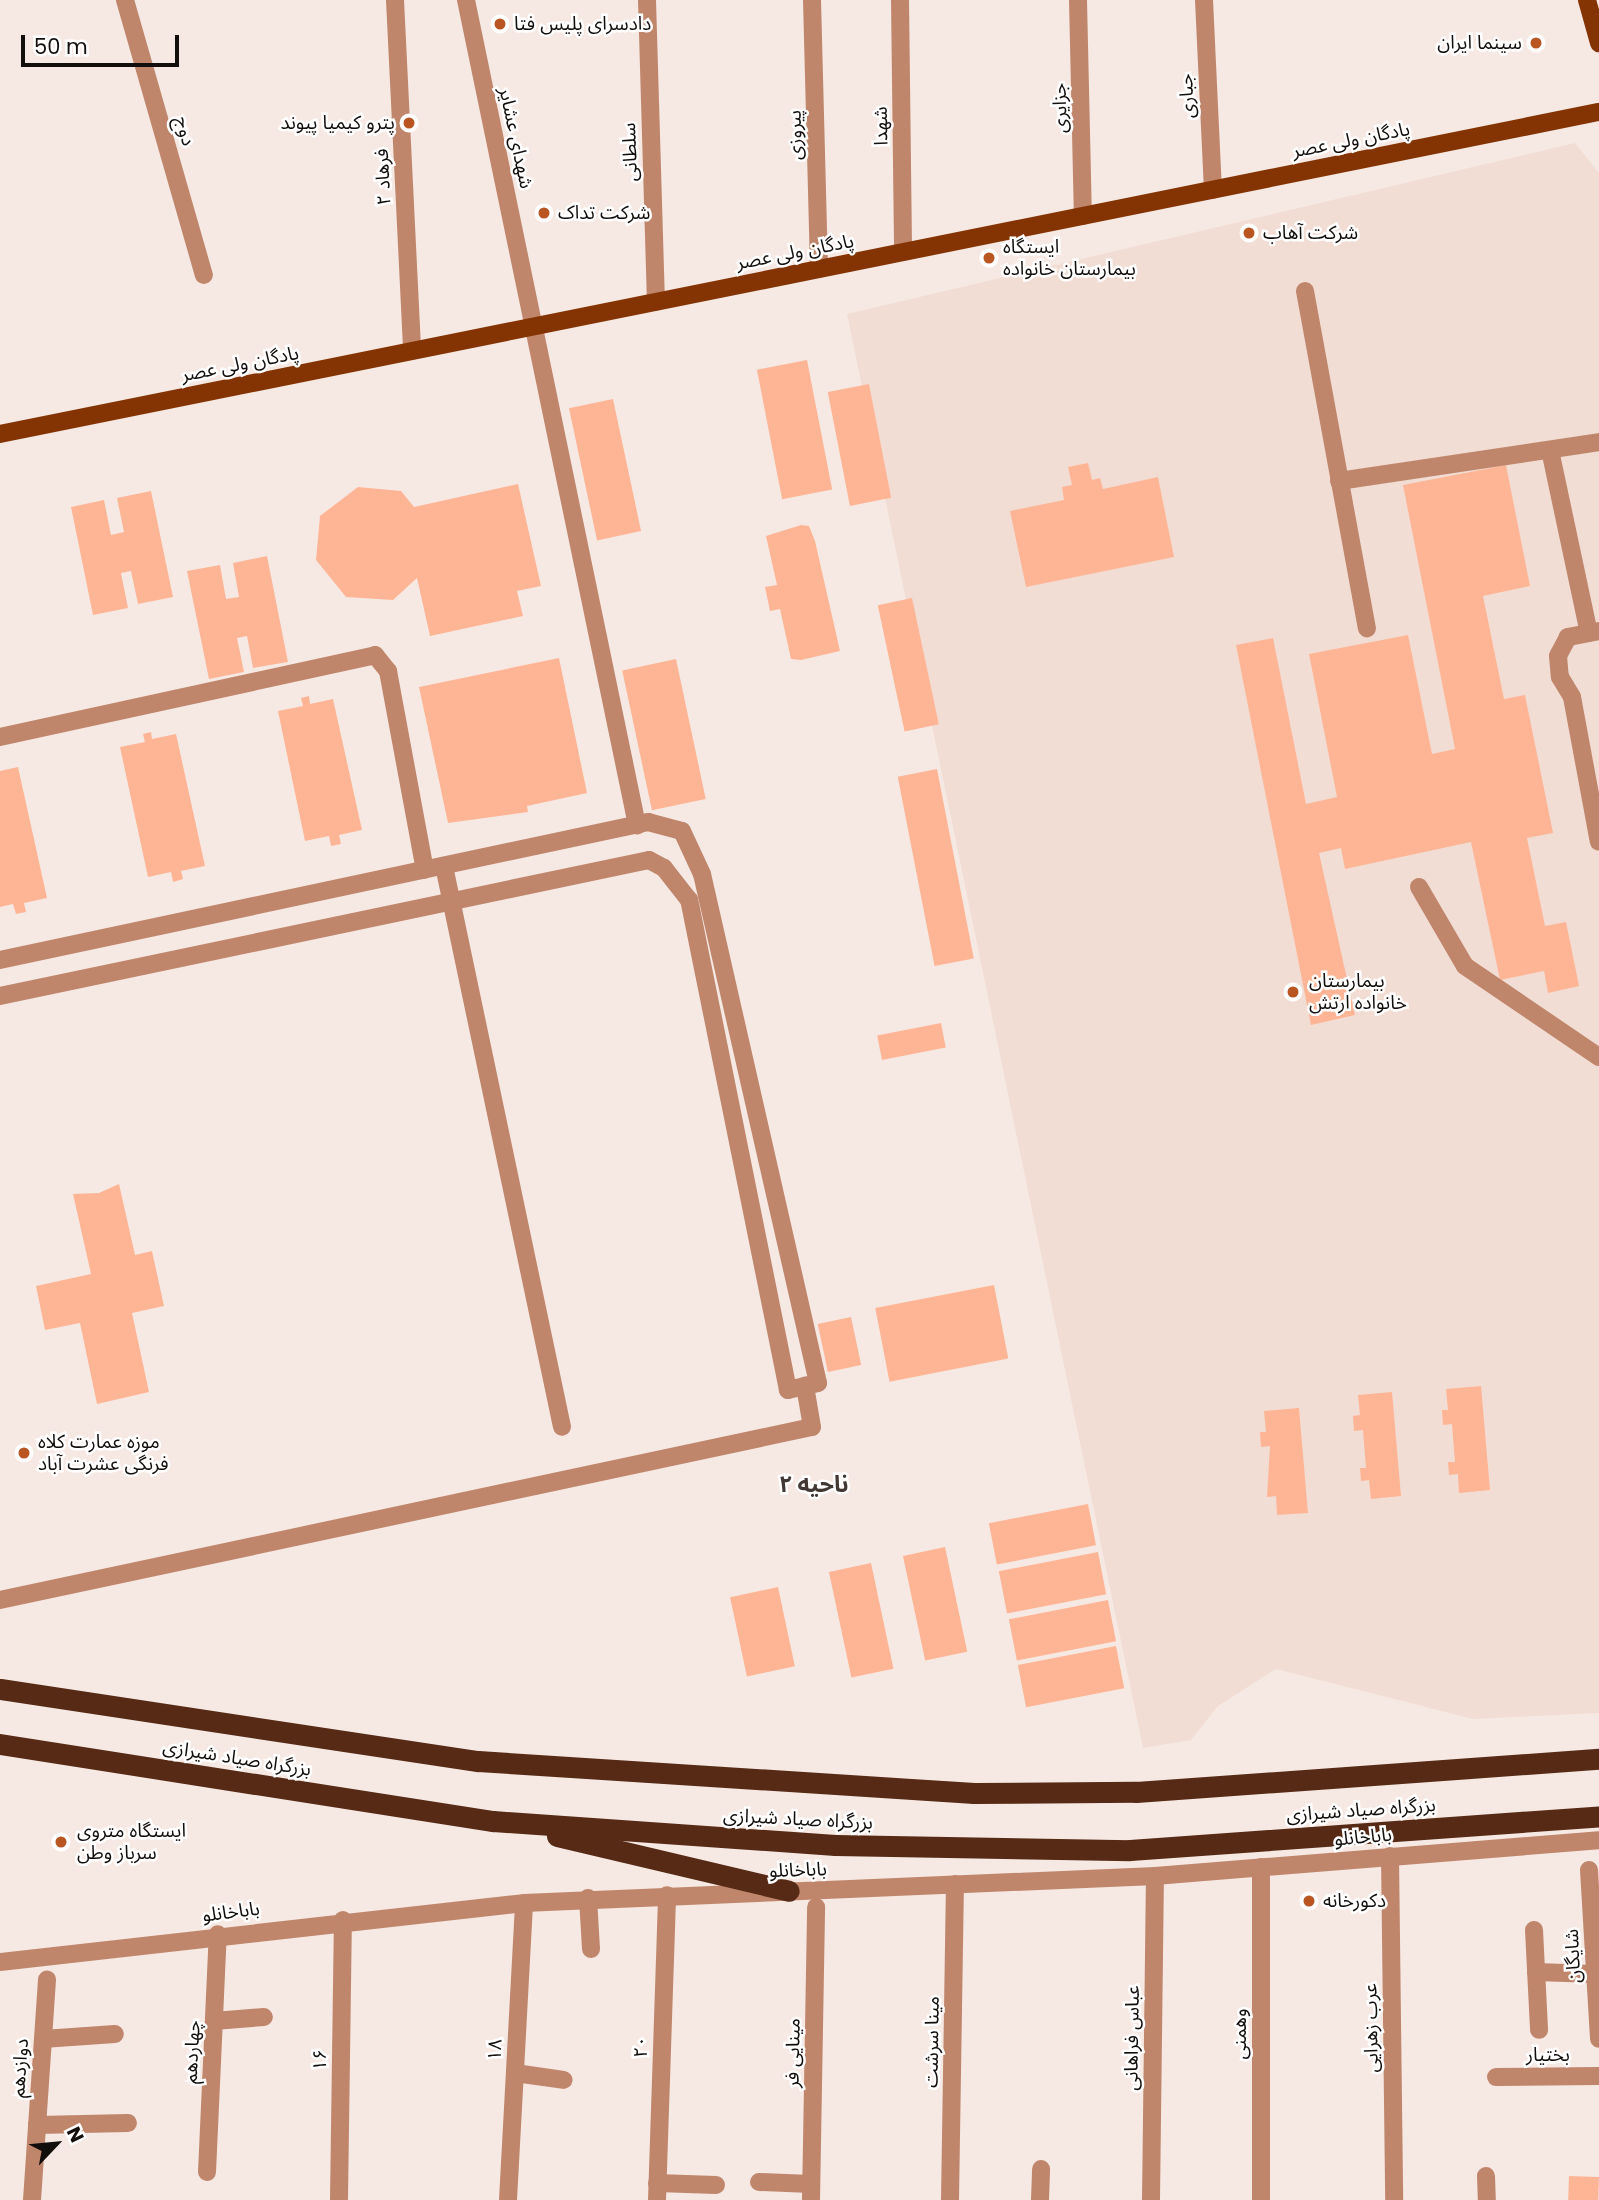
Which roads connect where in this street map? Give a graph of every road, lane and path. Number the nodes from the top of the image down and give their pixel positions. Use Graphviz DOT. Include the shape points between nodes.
graph roads {
  1 [pos="125,0"];
  2 [pos="395,0"];
  3 [pos="466,0"];
  4 [pos="646,0"];
  5 [pos="813,0"];
  6 [pos="900,0"];
  7 [pos="1079,0"];
  8 [pos="1204,0"];
  9 [pos="1587,0"];
  10 [pos="1599,43"];
  11 [pos="1599,112"];
  12 [pos="1213,190"];
  13 [pos="1083,216"];
  14 [pos="903,252"];
  15 [pos="819,269"];
  16 [pos="204,275"];
  17 [pos="1304,290"];
  18 [pos="656,302"];
  19 [pos="534,327"];
  20 [pos="412,351"];
  21 [pos="0,434"];
  22 [pos="1599,442"];
  23 [pos="1550,450"];
  24 [pos="1339,481"];
  25 [pos="1367,628"];
  26 [pos="1594,632"];
  27 [pos="0,737"];
  28 [pos="637,825"];
  29 [pos="1599,842"];
  30 [pos="444,866"];
  31 [pos="425,870"];
  32 [pos="1419,887"];
  33 [pos="452,900"];
  34 [pos="0,960"];
  35 [pos="0,996"];
  36 [pos="1599,1057"];
  37 [pos="805,1386"];
  38 [pos="562,1427"];
  39 [pos="0,1600"];
  40 [pos="0,1689"];
  41 [pos="0,1744"];
  42 [pos="1599,1759"];
  43 [pos="1599,1816"];
  44 [pos="493,1821"];
  45 [pos="1599,1840"];
  46 [pos="1391,1856"];
  47 [pos="1261,1867"];
  48 [pos="1589,1870"];
  49 [pos="1155,1876"];
  50 [pos="955,1884"];
  51 [pos="789,1891"];
  52 [pos="667,1895"];
  53 [pos="588,1898"];
  54 [pos="524,1903"];
  55 [pos="816,1907"];
  56 [pos="343,1920"];
  57 [pos="1534,1930"];
  58 [pos="218,1934"];
  59 [pos="590,1949"];
  60 [pos="0,1962"];
  61 [pos="1536,1972"];
  62 [pos="1595,1975"];
  63 [pos="47,1980"];
  64 [pos="264,2017"];
  65 [pos="214,2021"];
  66 [pos="1539,2031"];
  67 [pos="115,2034"];
  68 [pos="43,2039"];
  69 [pos="1599,2039"];
  70 [pos="515,2073"];
  71 [pos="1599,2076"];
  72 [pos="1496,2077"];
  73 [pos="564,2080"];
  74 [pos="128,2123"];
  75 [pos="37,2125"];
  76 [pos="1041,2169"];
  77 [pos="207,2172"];
  78 [pos="1486,2176"];
  79 [pos="759,2182"];
  80 [pos="716,2185"];
  81 [pos="657,2192"];
  82 [pos="811,2192"];
  83 [pos="32,2200"];
  84 [pos="339,2200"];
  85 [pos="508,2200"];
  86 [pos="950,2200"];
  87 [pos="1040,2200"];
  88 [pos="1151,2200"];
  89 [pos="1261,2200"];
  90 [pos="1394,2200"];
  91 [pos="1486,2200"];
  1 -- 16 [label="street, دوج"];
  2 -- 20 [label="street, فرهاد ۲"];
  3 -- 19 [label="street, شهدای عشایر"];
  4 -- 18 [label="street, سلطانی"];
  5 -- 15 [label="street, پیروزی"];
  6 -- 14 [label="street, شهدا"];
  7 -- 13 [label="street, جزایری"];
  8 -- 12 [label="street, جباری"];
  9 -- 10 [label="main road"];
  11 -- 12 [label="main road, پادگان ولی عصر"];
  12 -- 13 [label="main road, پادگان ولی عصر"];
  13 -- 14 [label="main road, پادگان ولی عصر"];
  14 -- 15 [label="main road, پادگان ولی عصر"];
  15 -- 18 [label="main road, پادگان ولی عصر"];
  17 -- 24 [label="street"];
  18 -- 19 [label="main road, پادگان ولی عصر"];
  19 -- 20 [label="main road, پادگان ولی عصر"];
  19 -- 28 [label="street, شهدای عشایر"];
  20 -- 21 [label="main road, پادگان ولی عصر"];
  22 -- 23 [label="street"];
  23 -- 24 [label="street"];
  23 -- 26 [label="street"];
  24 -- 25 [label="street"];
  26 -- 29 [label="street" via="1568,637 1558,656"];
  27 -- 31 [label="street" via="375,655 388,671"];
  28 -- 30 [label="street"];
  28 -- 37 [label="street" via="663,821 682,831 702,874 818,1383"];
  30 -- 31 [label="street"];
  30 -- 33 [label="street"];
  31 -- 34 [label="street"];
  32 -- 36 [label="street" via="1465,966"];
  33 -- 35 [label="street"];
  33 -- 37 [label="street" via="649,860 689,900 788,1390"];
  33 -- 38 [label="street"];
  37 -- 39 [label="street" via="812,1427"];
  40 -- 42 [label="highway, بزرگراه صیاد شیرازی" via="478,1761 974,1793 1136,1792"];
  41 -- 44 [label="highway, بزرگراه صیاد شیرازی"];
  43 -- 44 [label="highway, بزرگراه صیاد شیرازی" via="1042,1851 835,1845"];
  44 -- 51 [label="highway"];
  45 -- 46 [label="street, باباخانلو"];
  46 -- 47 [label="street, باباخانلو"];
  46 -- 90 [label="street, عرب زهرایی"];
  47 -- 49 [label="street, باباخانلو"];
  47 -- 89 [label="street, وهمنی"];
  48 -- 62 [label="street, شایگان"];
  49 -- 50 [label="street, باباخانلو"];
  49 -- 88 [label="street, عباس فراهانی"];
  50 -- 51 [label="street, باباخانلو"];
  50 -- 86 [label="street, مینا سرشت"];
  51 -- 52 [label="street, باباخانلو"];
  52 -- 53 [label="street, باباخانلو"];
  52 -- 81 [label="street, ۲۰"];
  53 -- 54 [label="street, باباخانلو"];
  53 -- 59 [label="street"];
  54 -- 56 [label="street, باباخانلو"];
  54 -- 70 [label="street, ۱۸"];
  55 -- 82 [label="street, مینایی فر"];
  56 -- 58 [label="street, باباخانلو"];
  56 -- 84 [label="street, ۱۶"];
  57 -- 61 [label="street"];
  58 -- 60 [label="street, باباخانلو"];
  58 -- 65 [label="street, چهاردهم"];
  61 -- 62 [label="street"];
  61 -- 66 [label="street"];
  62 -- 69 [label="street, شایگان"];
  63 -- 68 [label="street, دوازدهم"];
  64 -- 65 [label="street"];
  65 -- 77 [label="street, چهاردهم"];
  67 -- 68 [label="street"];
  68 -- 75 [label="street, دوازدهم"];
  70 -- 73 [label="street"];
  70 -- 85 [label="street, ۱۸"];
  71 -- 72 [label="street, بختیار"];
  74 -- 75 [label="street"];
  75 -- 83 [label="street, دوازدهم"];
  76 -- 87 [label="street"];
  78 -- 91 [label="street"];
  79 -- 82 [label="street"];
  80 -- 81 [label="street"];
}
